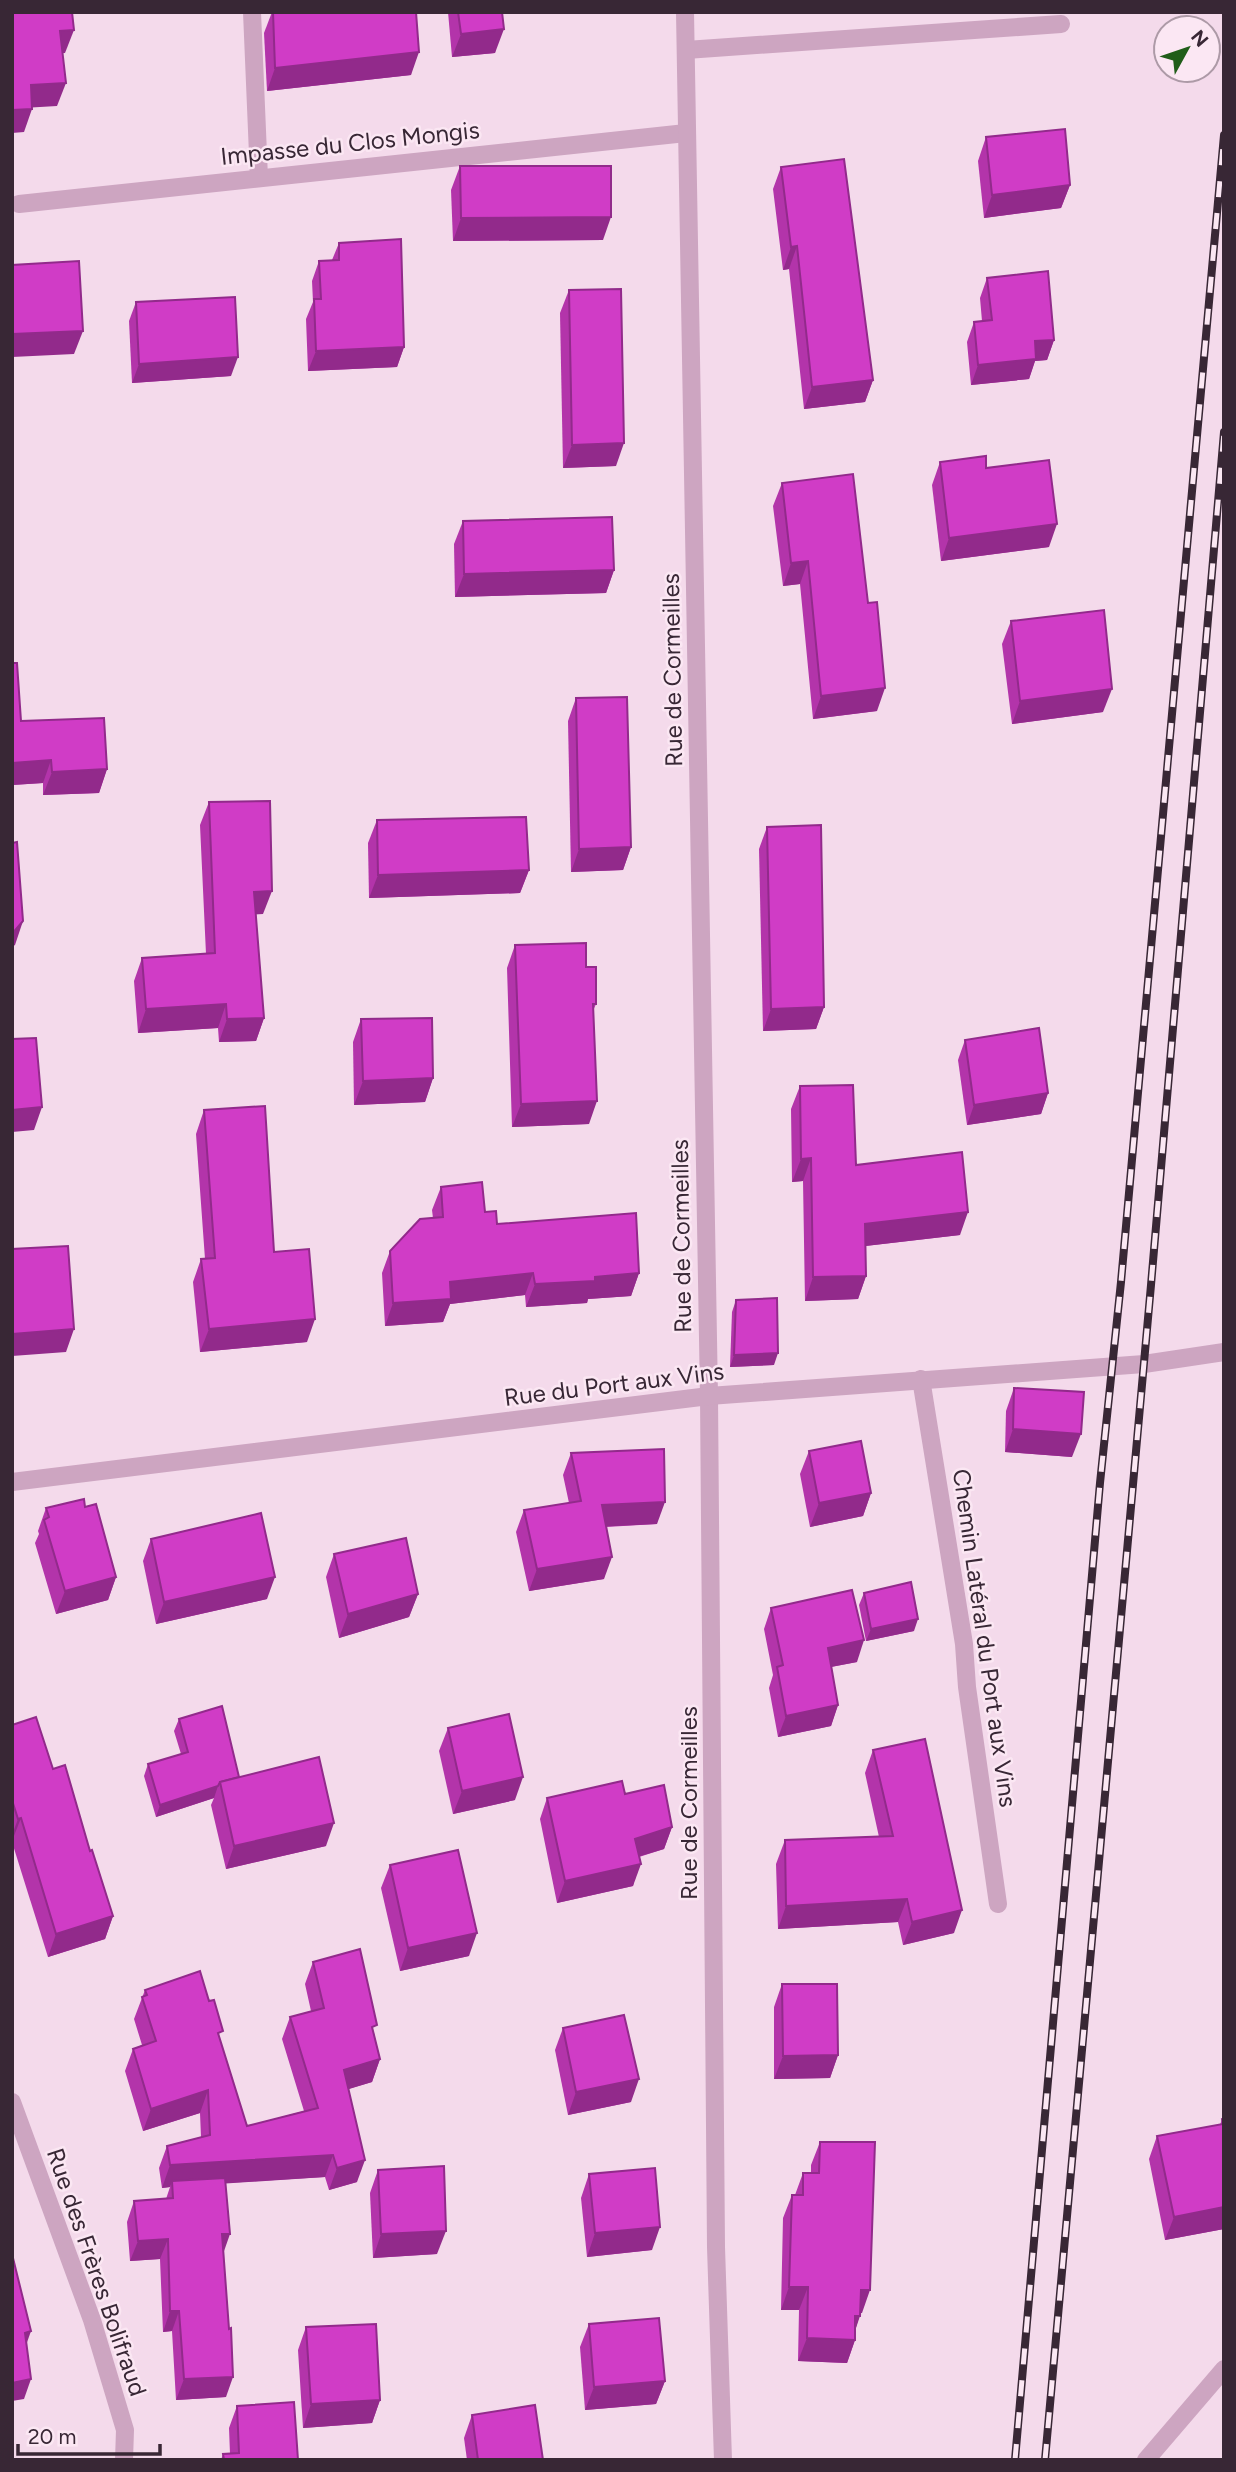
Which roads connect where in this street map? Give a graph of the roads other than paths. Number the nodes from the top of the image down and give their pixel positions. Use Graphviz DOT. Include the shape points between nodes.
graph roads {
  1 [pos="252,12"];
  2 [pos="685,12"];
  3 [pos="1060,24"];
  4 [pos="686,50"];
  5 [pos="686,133"];
  6 [pos="259,178"];
  7 [pos="19,204"];
  8 [pos="1224,1352"];
  9 [pos="921,1379"];
  10 [pos="709,1396"];
  11 [pos="12,1482"];
  12 [pos="999,1904"];
  13 [pos="12,2102"];
  14 [pos="1224,2369"];
  15 [pos="124,2460"];
  16 [pos="723,2460"];
  17 [pos="1146,2460"];
  1 -- 6 [label="street"];
  2 -- 4 [label="street, Rue de Cormeilles"];
  3 -- 4 [label="street"];
  4 -- 5 [label="street, Rue de Cormeilles"];
  5 -- 6 [label="street, Impasse du Clos Mongis"];
  5 -- 10 [label="street, Rue de Cormeilles"];
  6 -- 7 [label="street, Impasse du Clos Mongis"];
  8 -- 9 [label="street, Rue du Port aux Vins" via="1144,1364"];
  9 -- 10 [label="street, Rue du Port aux Vins"];
  9 -- 12 [label="street, Chemin Latéral du Port aux Vins" via="964,1644"];
  10 -- 11 [label="street, Rue du Port aux Vins"];
  10 -- 16 [label="street, Rue de Cormeilles" via="716,2247"];
  13 -- 15 [label="street, Rue des Frères Bolifraud" via="95,2333 125,2430"];
  14 -- 17 [label="street"];
}
